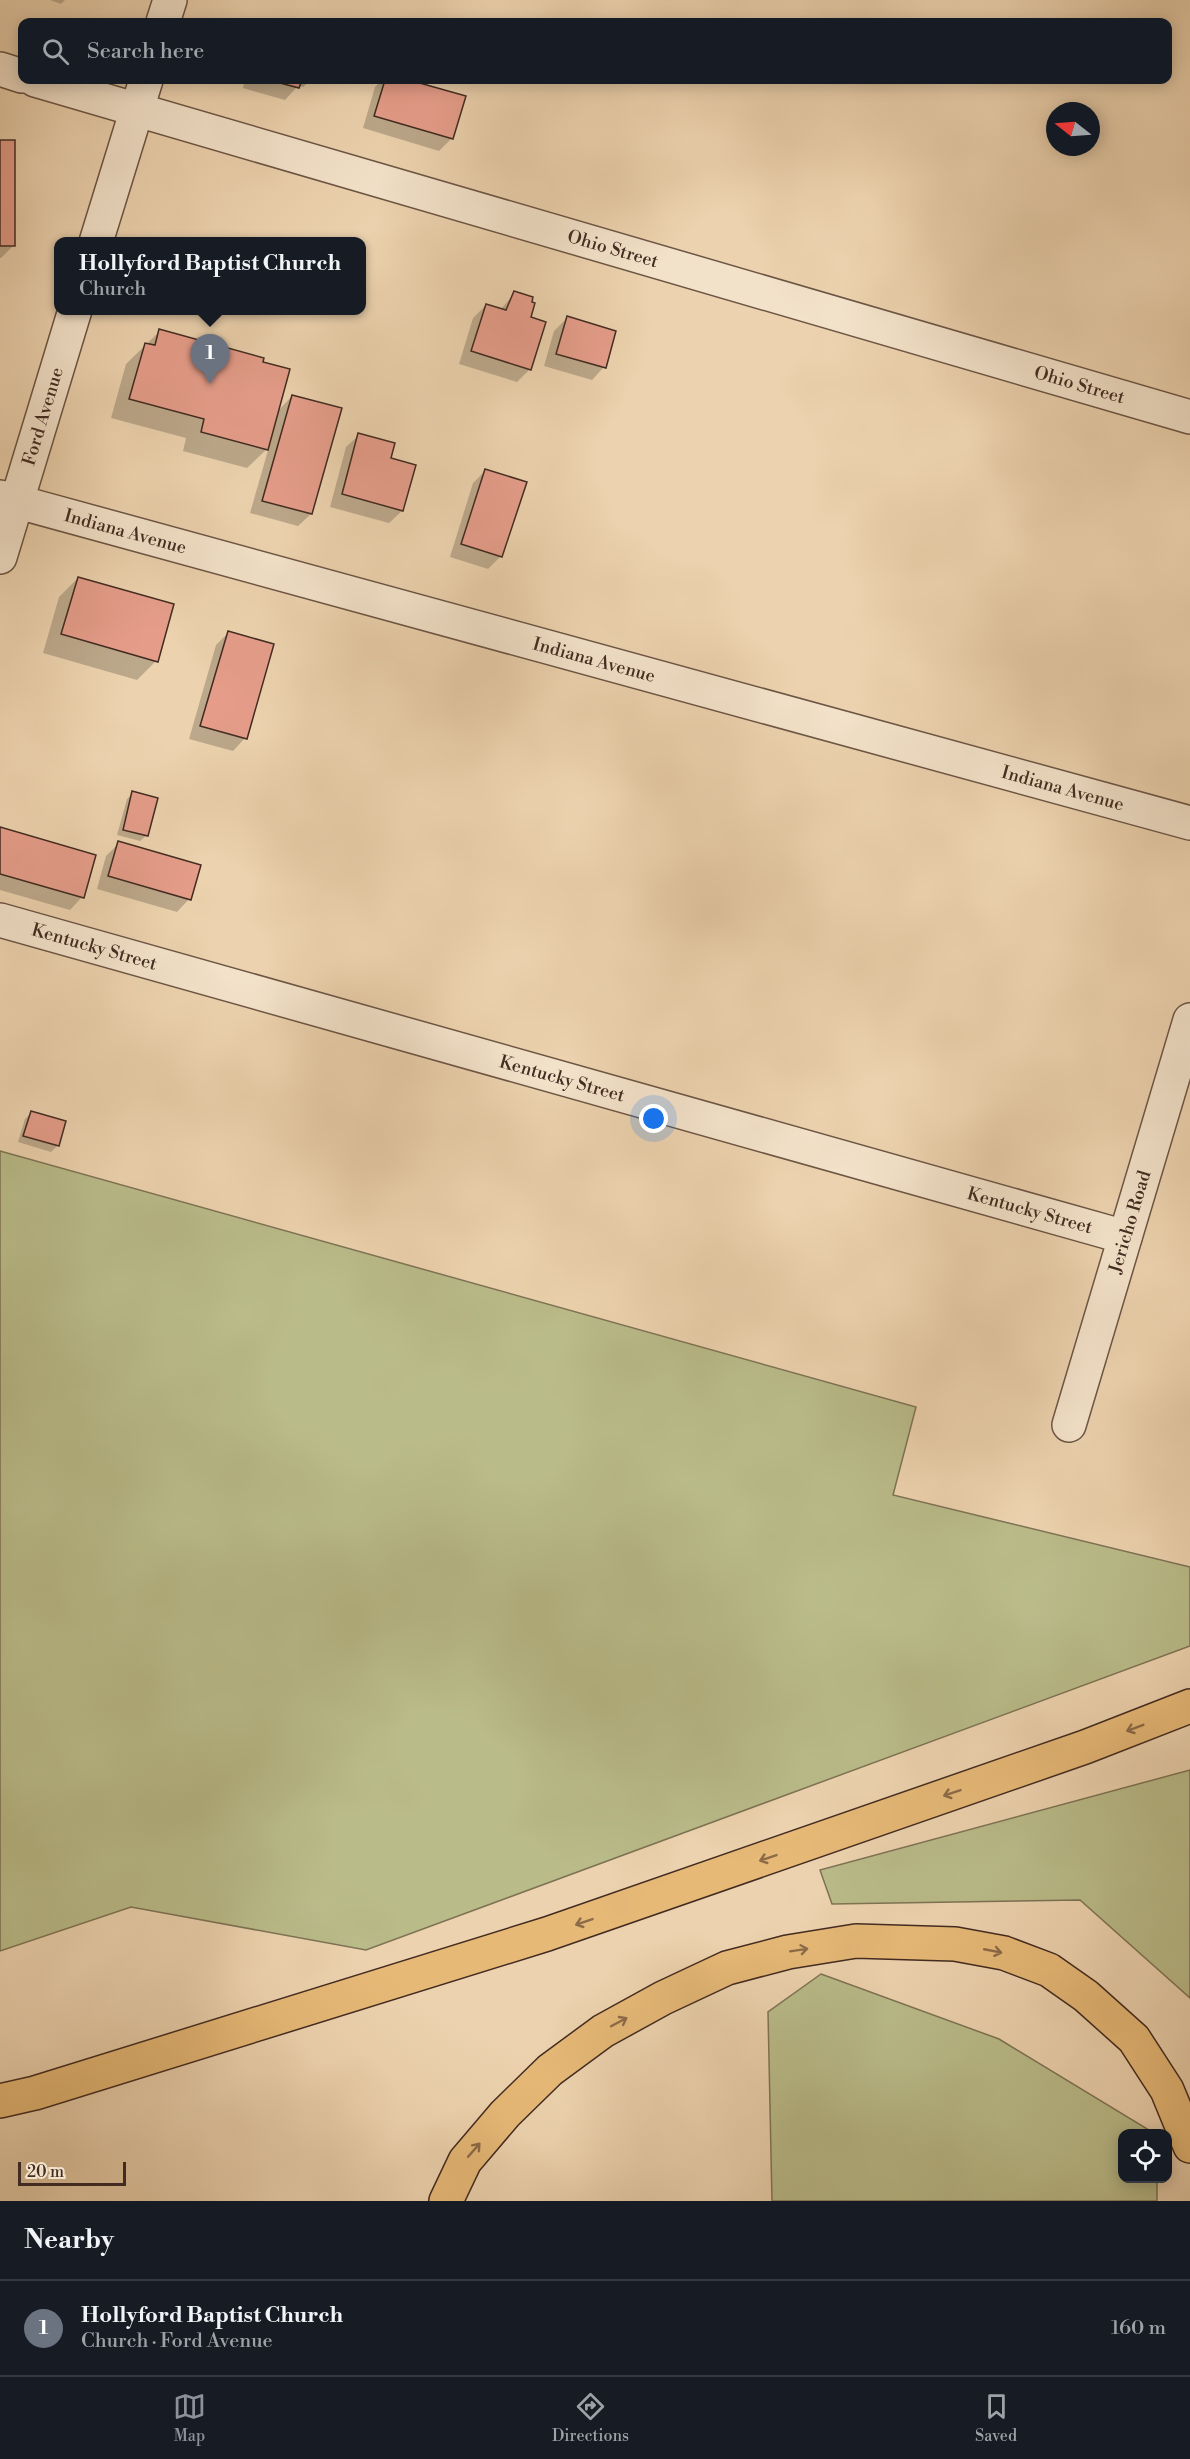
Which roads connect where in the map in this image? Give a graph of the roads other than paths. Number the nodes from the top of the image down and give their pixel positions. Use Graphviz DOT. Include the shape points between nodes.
graph roads {
  1 [pos="170,0"];
  2 [pos="164,18"];
  3 [pos="0,69"];
  4 [pos="18,75"];
  5 [pos="65,84"];
  6 [pos="141,94"];
  7 [pos="98,237"];
  8 [pos="73,315"];
  9 [pos="1190,417"];
  10 [pos="9,499"];
  11 [pos="0,557"];
  12 [pos="1190,823"];
  13 [pos="0,920"];
  14 [pos="1190,1020"];
  15 [pos="1125,1237"];
  16 [pos="1069,1425"];
  17 [pos="1190,1707"];
  18 [pos="0,2101"];
  19 [pos="1190,2146"];
  20 [pos="446,2201"];
  1 -- 2 [label="street"];
  3 -- 4 [label="street"];
  5 -- 6 [label="street, Ohio Street"];
  6 -- 7 [label="street"];
  6 -- 9 [label="street, Ohio Street"];
  8 -- 10 [label="street, Ford Avenue"];
  10 -- 11 [label="street, Ford Avenue"];
  10 -- 12 [label="street, Indiana Avenue"];
  13 -- 15 [label="street, Kentucky Street"];
  14 -- 15 [label="street, Jericho Road"];
  15 -- 16 [label="street, Jericho Road"];
  17 -- 18 [label="highway, one-way" via="547,1934"];
  20 -- 19 [label="highway, one-way" via="465,2161 505,2114 550,2070 603,2031 728,1968 788,1952 856,1941 955,1944 1004,1953 1049,1970 1086,1996 1134,2039 1167,2090"];
}
